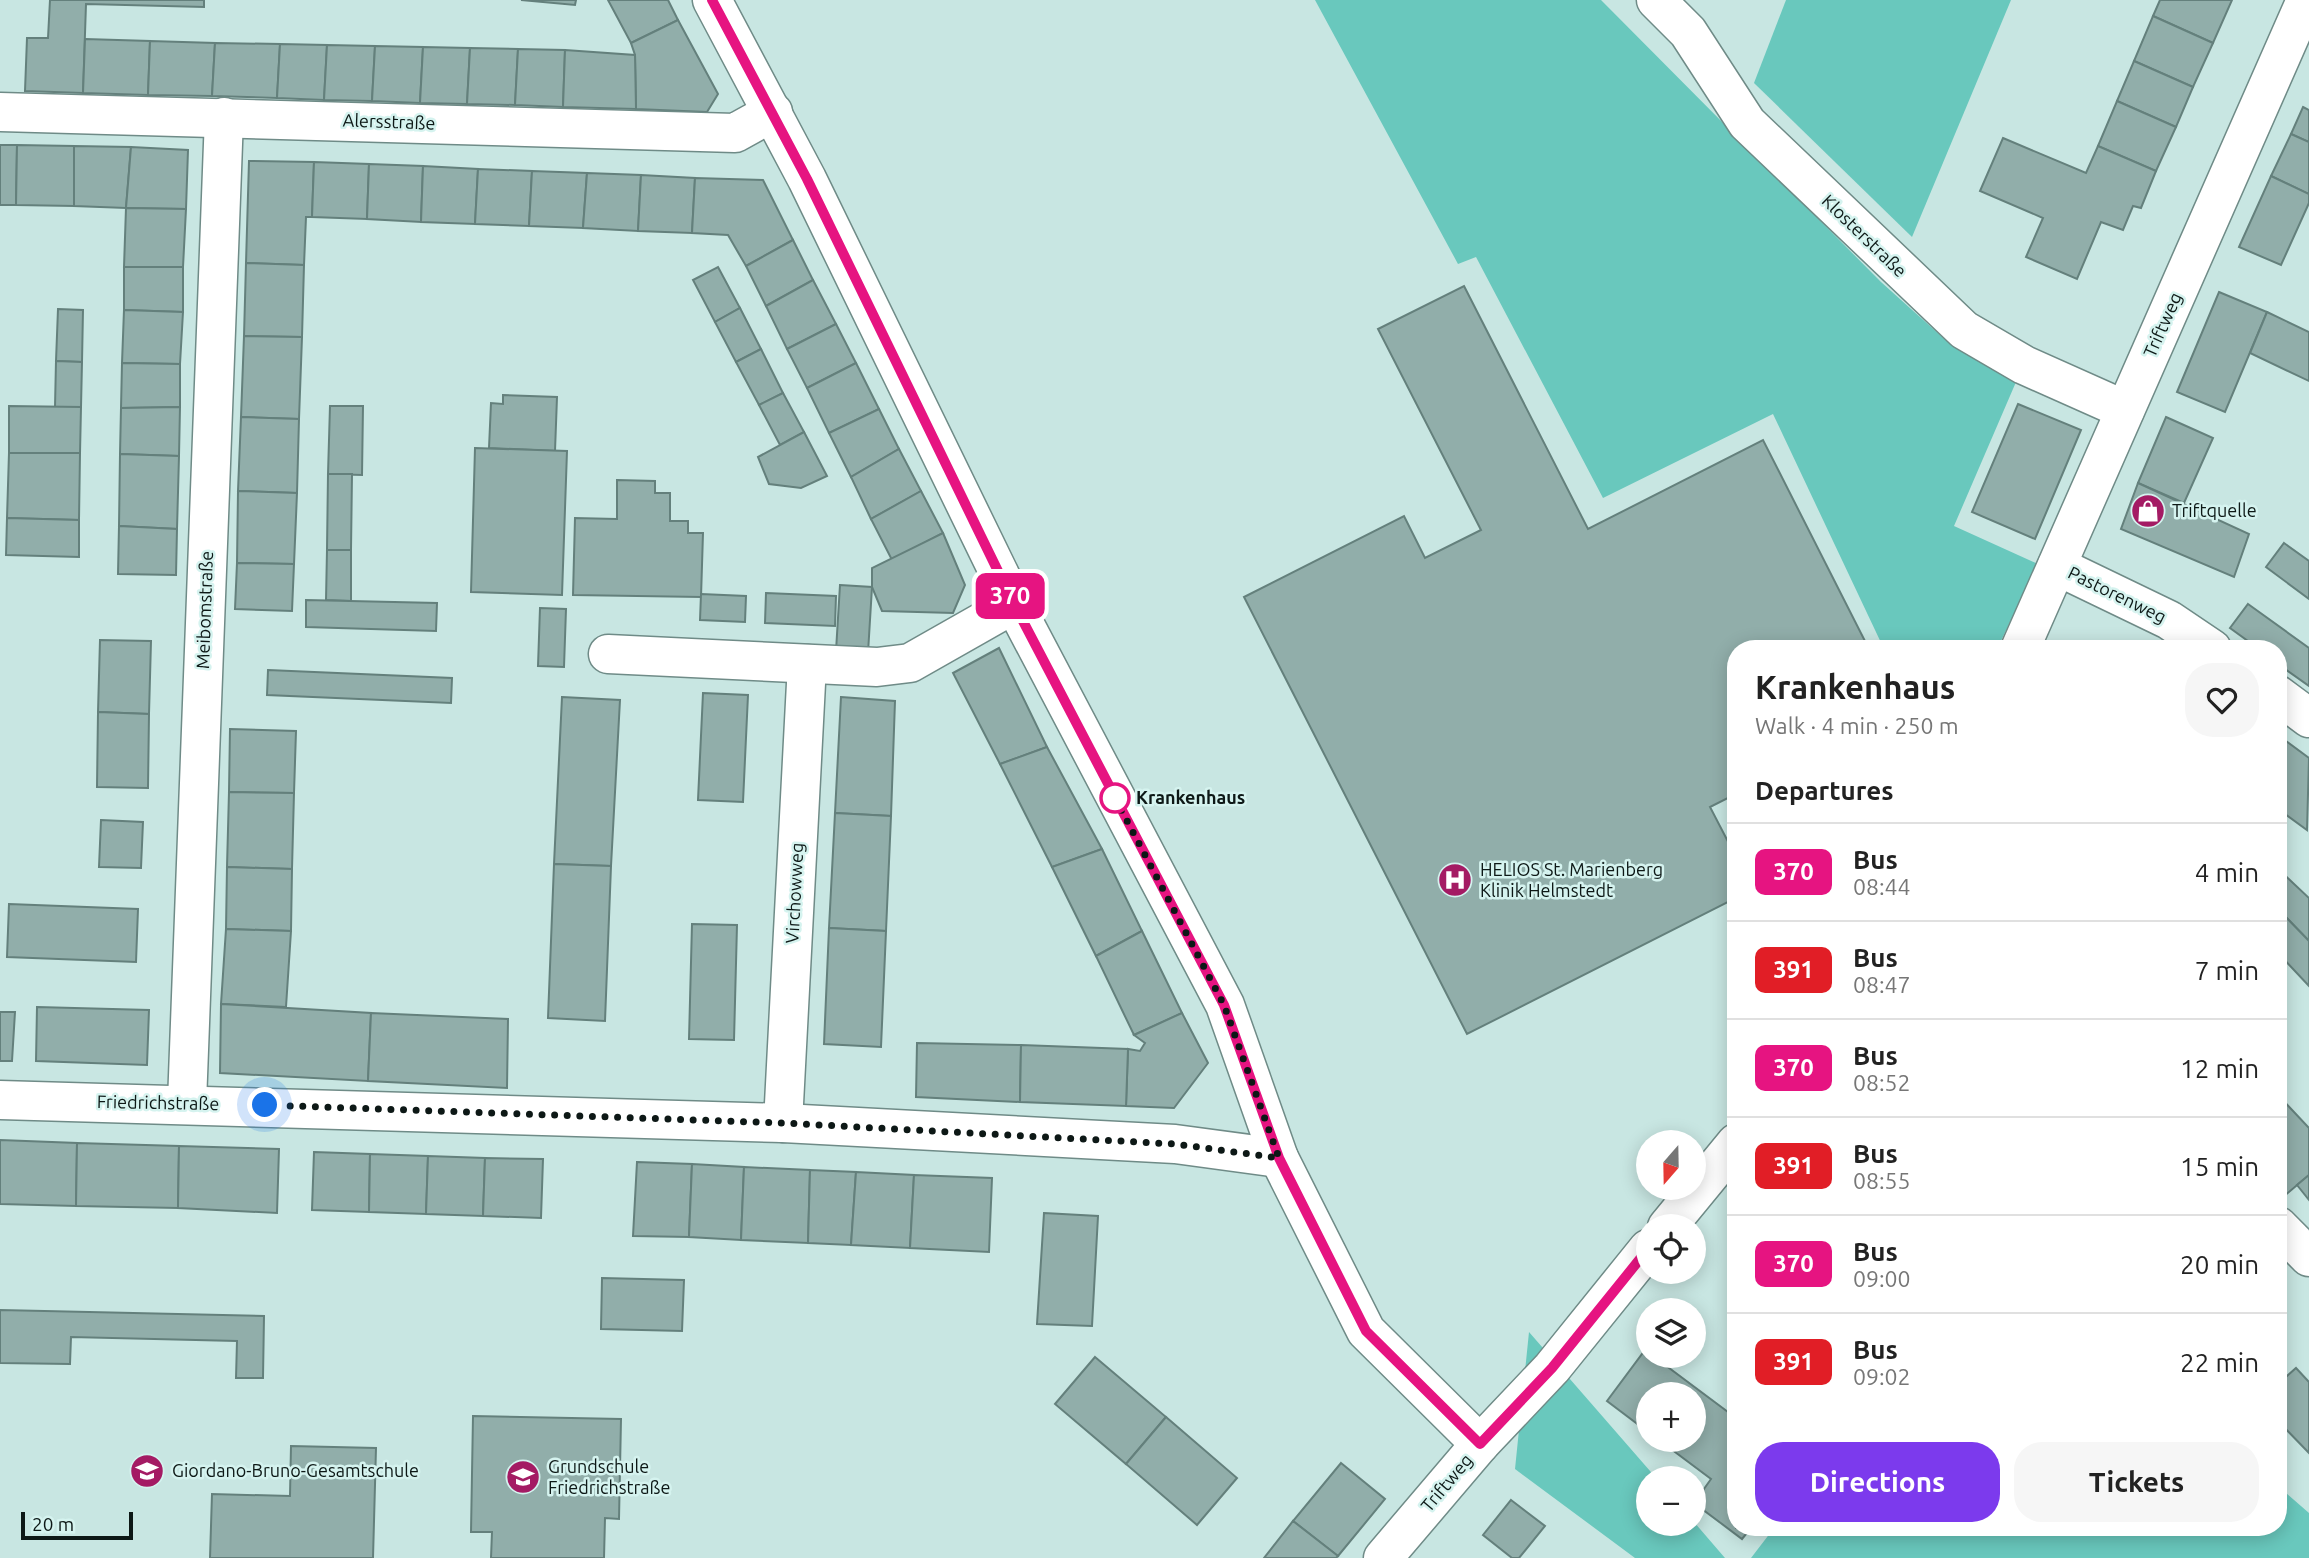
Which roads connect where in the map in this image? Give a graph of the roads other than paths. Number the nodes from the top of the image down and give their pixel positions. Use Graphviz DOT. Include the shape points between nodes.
graph roads {
  1 [pos="712,0"];
  2 [pos="1656,0"];
  3 [pos="2306,0"];
  4 [pos="0,112"];
  5 [pos="773,112"];
  6 [pos="224,117"];
  7 [pos="2125,410"];
  8 [pos="2057,566"];
  9 [pos="1014,604"];
  10 [pos="2024,640"];
  11 [pos="2199,640"];
  12 [pos="608,654"];
  13 [pos="807,664"];
  14 [pos="2287,702"];
  15 [pos="2309,718"];
  16 [pos="0,1100"];
  17 [pos="187,1103"];
  18 [pos="783,1123"];
  19 [pos="1727,1154"];
  20 [pos="1279,1158"];
  21 [pos="1678,1214"];
  22 [pos="2287,1235"];
  23 [pos="2309,1257"];
  24 [pos="1636,1264"];
  25 [pos="1480,1444"];
  26 [pos="1383,1558"];
  1 -- 5 [label="street"];
  2 -- 7 [label="street, Klosterstraße" via="1688,32 1747,122 1964,330 2024,365"];
  3 -- 7 [label="street, Triftweg"];
  4 -- 6 [label="street, Alersstraße"];
  5 -- 6 [label="street, Alersstraße" via="735,133"];
  5 -- 9 [label="street"];
  6 -- 17 [label="street, Meibomstraße"];
  7 -- 8 [label="street, Triftweg"];
  8 -- 10 [label="street, Triftweg"];
  8 -- 11 [label="street, Pastorenweg" via="2169,620"];
  9 -- 13 [label="street" via="909,663 877,667"];
  9 -- 20 [label="street" via="1224,1005"];
  12 -- 13 [label="street"];
  13 -- 18 [label="street, Virchowweg"];
  14 -- 15 [label="street"];
  16 -- 17 [label="street, Friedrichstraße"];
  17 -- 18 [label="street, Friedrichstraße"];
  18 -- 20 [label="street, Friedrichstraße" via="1175,1144"];
  19 -- 21 [label="street"];
  20 -- 25 [label="street" via="1366,1331"];
  22 -- 23 [label="street"];
  24 -- 25 [label="street, Triftweg" via="1552,1368"];
  25 -- 26 [label="street, Triftweg"];
}
